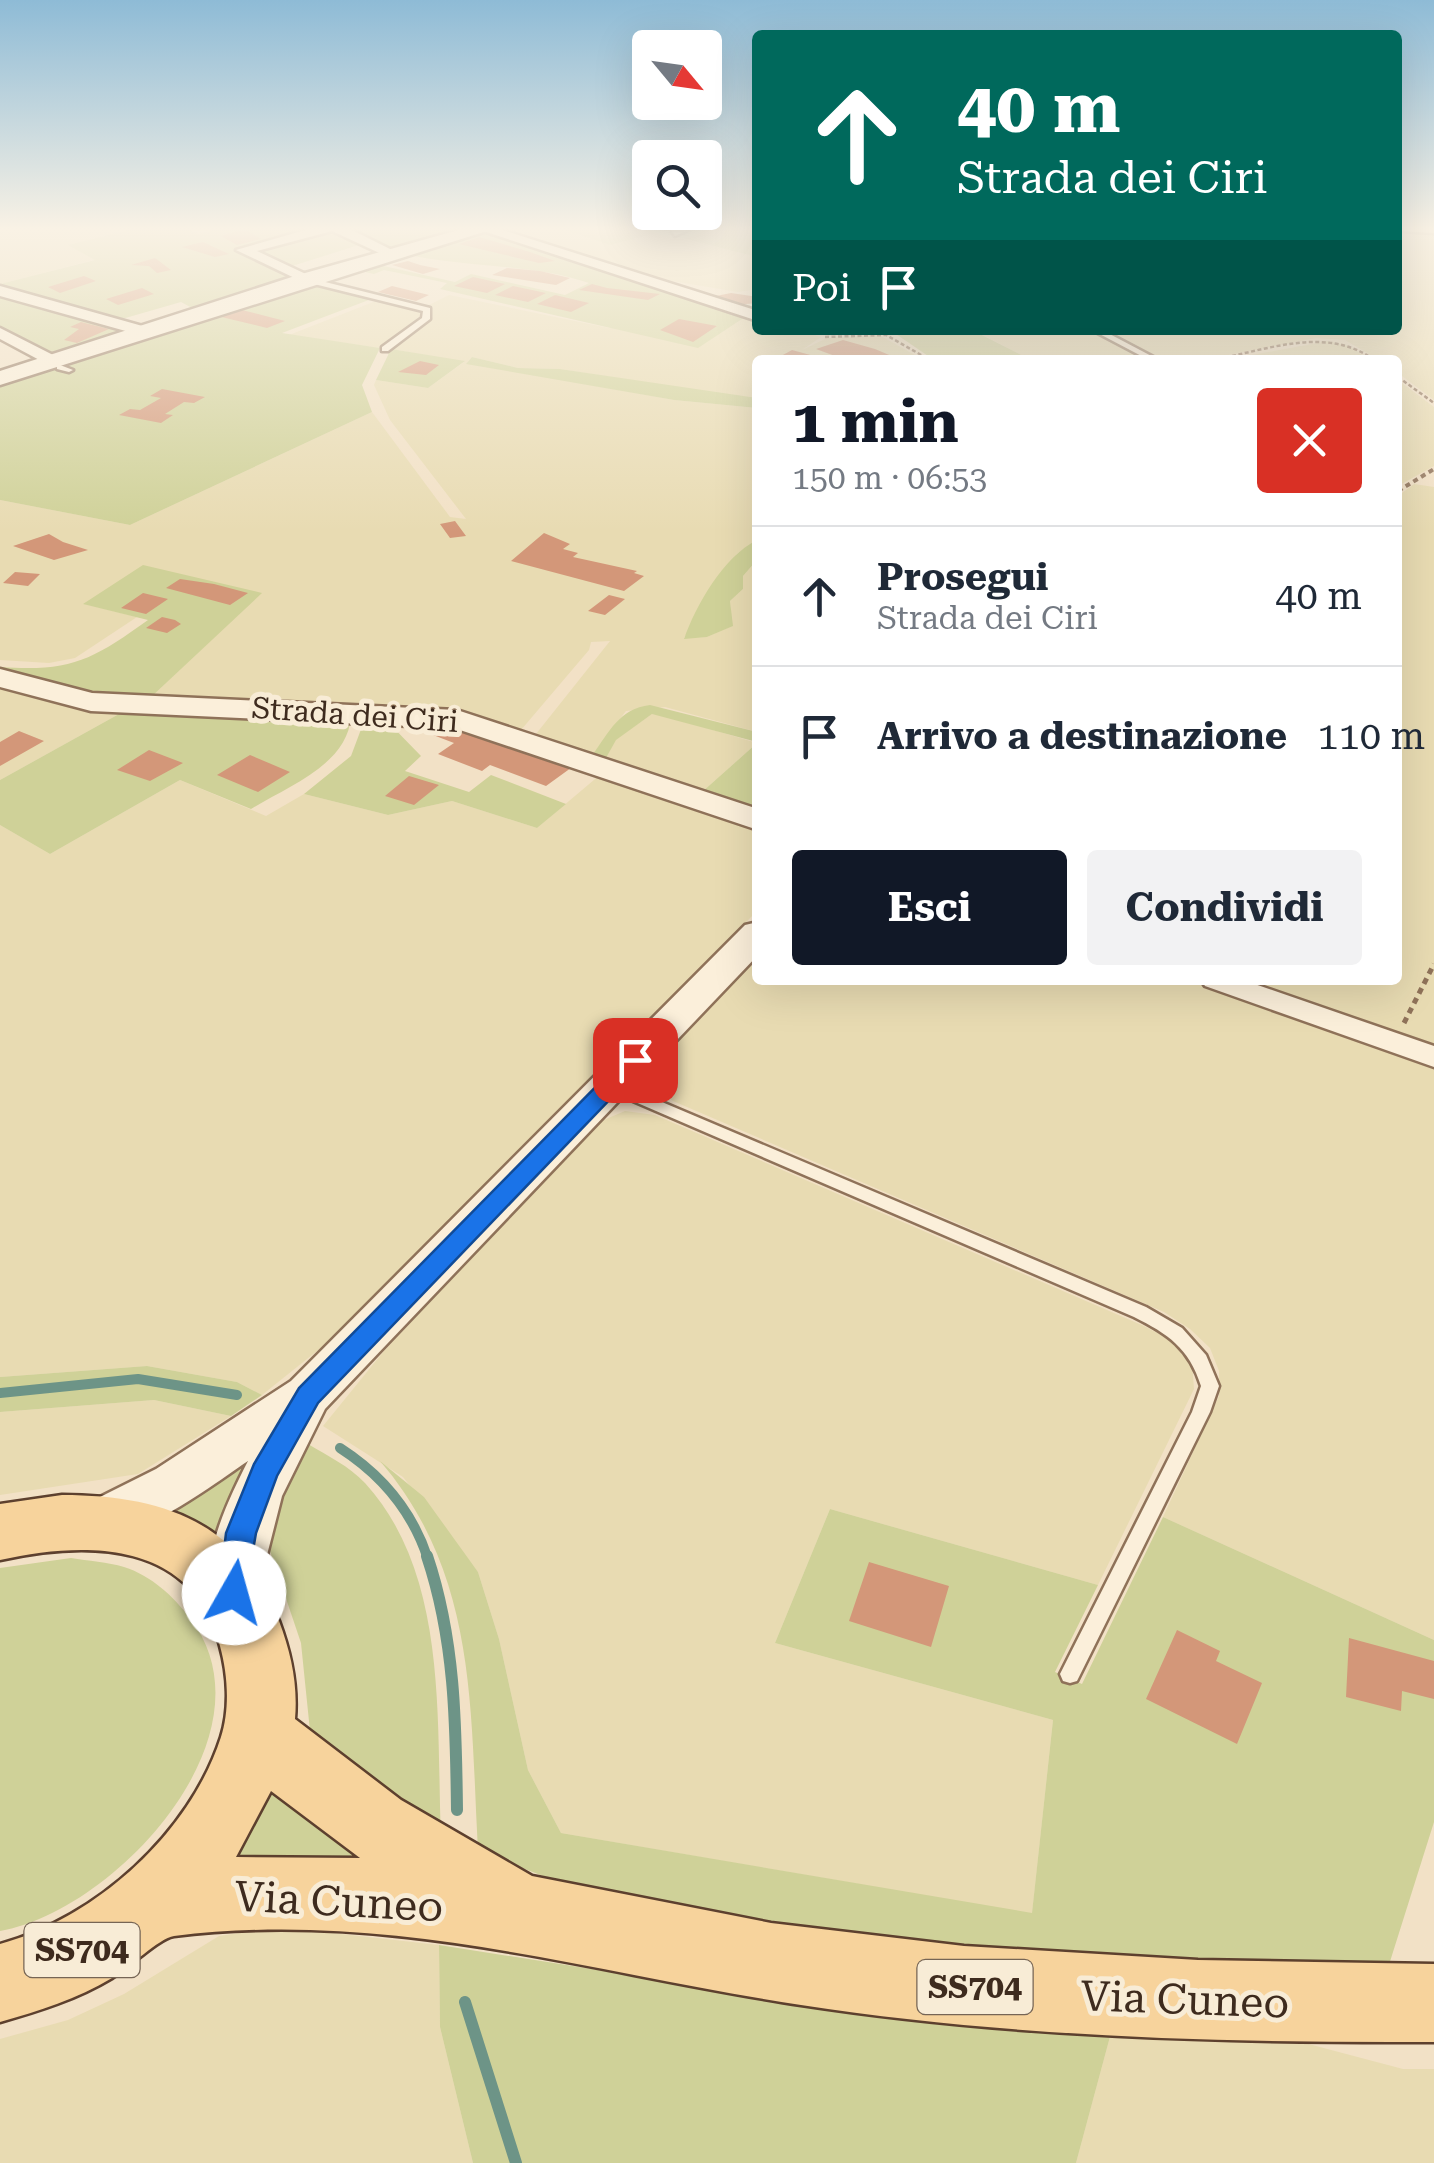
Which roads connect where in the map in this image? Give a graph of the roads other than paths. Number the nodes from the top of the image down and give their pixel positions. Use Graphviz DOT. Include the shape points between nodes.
graph roads {
  1 [pos="140,330"];
  2 [pos="411,330"];
  3 [pos="0,333"];
  4 [pos="1106,335"];
  5 [pos="386,349"];
  6 [pos="1145,355"];
  7 [pos="56,366"];
  8 [pos="0,378"];
  9 [pos="0,678"];
  10 [pos="752,818"];
  11 [pos="752,939"];
  12 [pos="1229,985"];
  13 [pos="1434,1057"];
  14 [pos="610,1085"];
  15 [pos="308,1396"];
  16 [pos="100,1521"];
  17 [pos="0,1532"];
  18 [pos="234,1593"];
  19 [pos="1070,1674"];
  20 [pos="258,1732"];
  21 [pos="155,1900"];
  22 [pos="522,1913"];
  23 [pos="0,1982"];
  24 [pos="1434,2003"];
  1 -- 7 [label="street"];
  2 -- 5 [label="lane"];
  3 -- 7 [label="street"];
  4 -- 6 [label="lane"];
  7 -- 8 [label="street"];
  9 -- 10 [label="street, Strada dei Ciri" via="91,702 458,719"];
  11 -- 14 [label="street"];
  12 -- 13 [label="street"];
  14 -- 15 [label="street"];
  14 -- 19 [label="lane" via="1140,1312 1194,1346 1210,1386 1201,1412"];
  15 -- 16 [label="street" via="174,1484"];
  15 -- 18 [label="street" via="264,1473 241,1533"];
  16 -- 17 [label="main road, Via Cuneo / SS704"];
  16 -- 18 [label="main road, Via Cuneo / SS704" via="153,1532 199,1557"];
  18 -- 20 [label="main road, Via Cuneo / SS704" via="259,1656"];
  20 -- 21 [label="main road, Via Cuneo / SS704" via="227,1811"];
  20 -- 22 [label="main road, Via Cuneo / SS704" via="389,1838"];
  21 -- 22 [label="main road, Via Cuneo / SS704" via="298,1892"];
  21 -- 23 [label="main road, Via Cuneo / SS704" via="98,1942"];
  22 -- 24 [label="main road, Via Cuneo / SS704" via="802,1966 969,1987 1132,1999"];
}
